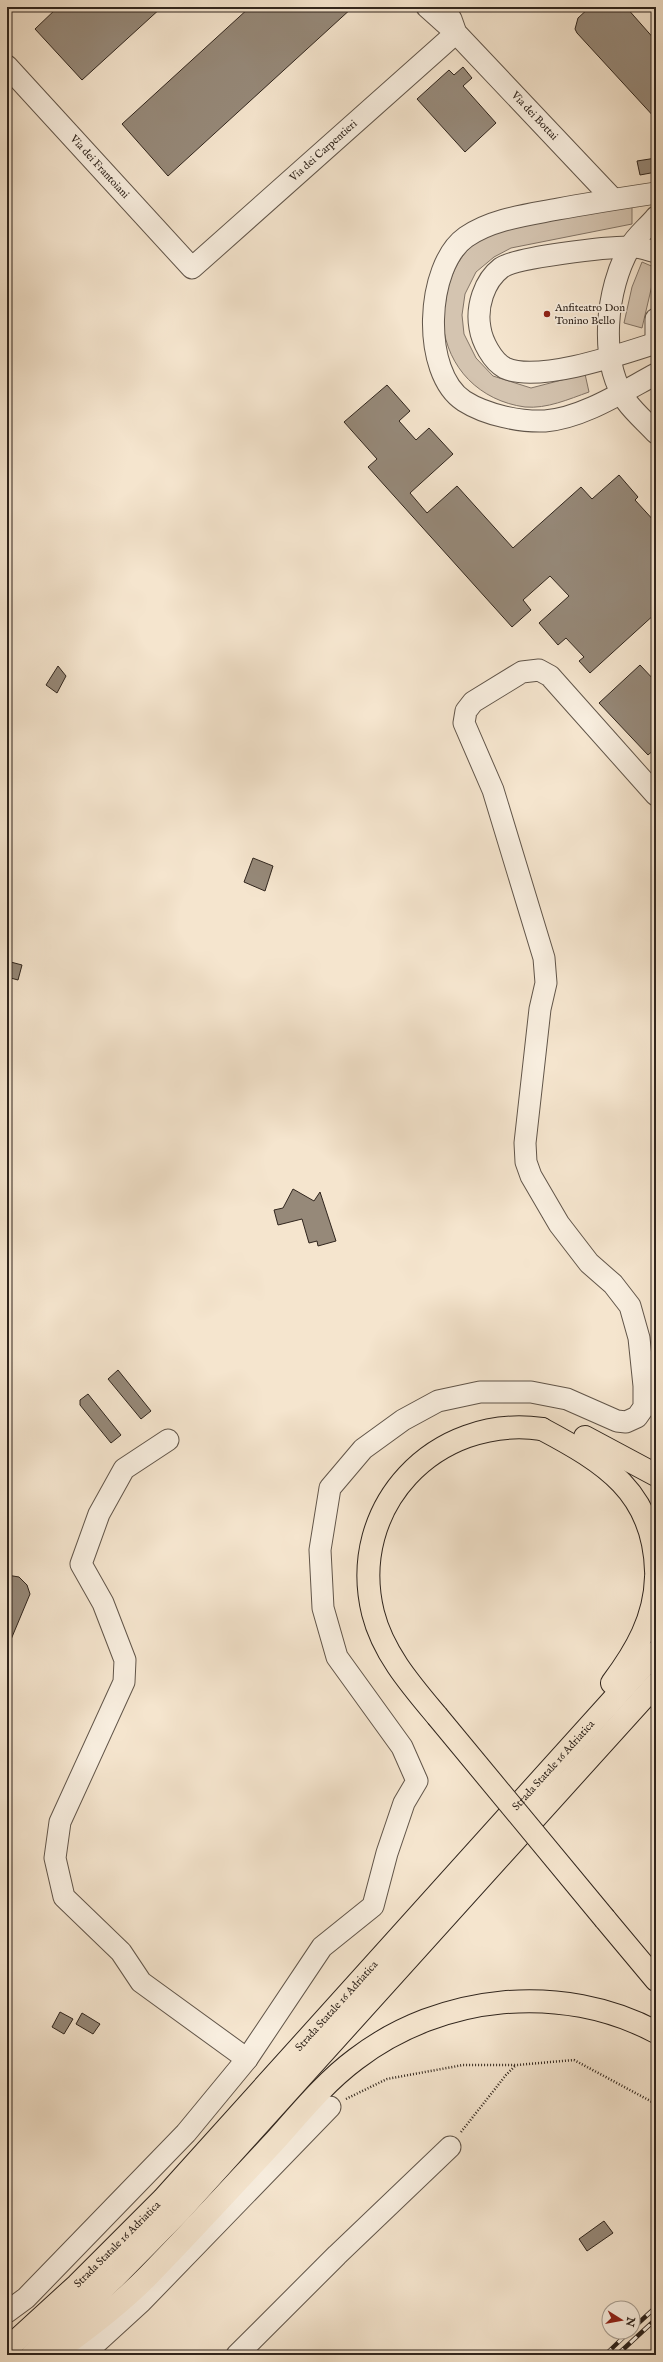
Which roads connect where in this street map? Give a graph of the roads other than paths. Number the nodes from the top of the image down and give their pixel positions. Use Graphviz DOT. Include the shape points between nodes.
graph roads {
  1 [pos="427,7"];
  2 [pos="446,7"];
  3 [pos="456,33"];
  4 [pos="7,66"];
  5 [pos="656,193"];
  6 [pos="613,199"];
  7 [pos="656,217"];
  8 [pos="630,246"];
  9 [pos="656,252"];
  10 [pos="192,268"];
  11 [pos="656,319"];
  12 [pos="656,344"];
  13 [pos="610,358"];
  14 [pos="656,374"];
  15 [pos="622,392"];
  16 [pos="656,433"];
  17 [pos="656,795"];
  18 [pos="542,1429"];
  19 [pos="168,1440"];
  20 [pos="656,1475"];
  21 [pos="656,1571"];
  22 [pos="656,1577"];
  23 [pos="656,1652"];
  24 [pos="656,1684"];
  25 [pos="525,1798"];
  26 [pos="656,1980"];
  27 [pos="656,2032"];
  28 [pos="247,2058"];
  29 [pos="330,2107"];
  30 [pos="450,2147"];
  31 [pos="7,2312"];
  32 [pos="7,2349"];
  33 [pos="32,2355"];
  34 [pos="51,2355"];
  35 [pos="83,2355"];
  36 [pos="237,2355"];
  1 -- 3 [label="street, Via dei Bottai"];
  2 -- 3 [label="street, Via dei Bottai"];
  3 -- 6 [label="street, Via dei Bottai"];
  3 -- 10 [label="street, Via dei Carpentieri"];
  4 -- 10 [label="street, Via dei Frantoiani"];
  5 -- 6 [label="street"];
  6 -- 15 [label="street" via="511,218 487,226 465,238 451,254 437,284 432,318 437,355 447,380 463,400 488,413 546,421 586,410"];
  7 -- 8 [label="street"];
  8 -- 9 [label="street"];
  8 -- 13 [label="street" via="614,282 608,328"];
  8 -- 13 [label="street" via="530,259 503,267 490,277 482,295 478,317 482,339 493,357 505,368 530,372 559,369"];
  11 -- 12 [label="street"];
  12 -- 13 [label="street"];
  13 -- 15 [label="street"];
  14 -- 15 [label="street"];
  15 -- 16 [label="street" via="627,402"];
  17 -- 28 [label="street" via="550,676 539,670 522,672 473,702 466,712 464,723 493,790 544,958 546,983 540,1010 525,1143 526,1162 531,1176 559,1224 589,1263 613,1284 630,1306 639,1338 644,1407 637,1417 626,1422 617,1421 567,1399 531,1392 480,1392 438,1401 403,1420 363,1449 330,1488 320,1550 323,1608 327,1622 338,1657 402,1747 417,1781 404,1803 373,1906 322,1947"];
  18 -- 20 [label="main road" via="586,1438"];
  18 -- 21 [label="main road" via="592,1456 624,1486 645,1519"];
  18 -- 26 [label="main road, bridge" via="510,1427 490,1429 462,1437 441,1447 407,1476 378,1523 368,1573 371,1605 376,1624 396,1664"];
  19 -- 28 [label="street" via="124,1469 99,1514 81,1564 103,1603 125,1660 124,1682 60,1822 55,1858 64,1897 121,1952 141,1982"];
  22 -- 25 [label="main road" via="651,1612 637,1646"];
  23 -- 25 [label="main road, Strada Statale 16 Adriatica"];
  24 -- 33 [label="main road, Strada Statale 16 Adriatica" via="181,2210 114,2278"];
  25 -- 32 [label="main road, Strada Statale 16 Adriatica" via="157,2204 77,2285"];
  27 -- 34 [label="main road" via="626,2018 594,2008 566,2003 528,2001 468,2008 429,2019 398,2032 364,2053 338,2074 148,2276 113,2308"];
  28 -- 31 [label="street" via="186,2133 26,2298"];
  29 -- 35 [label="street" via="141,2302"];
  30 -- 36 [label="street"];
}
